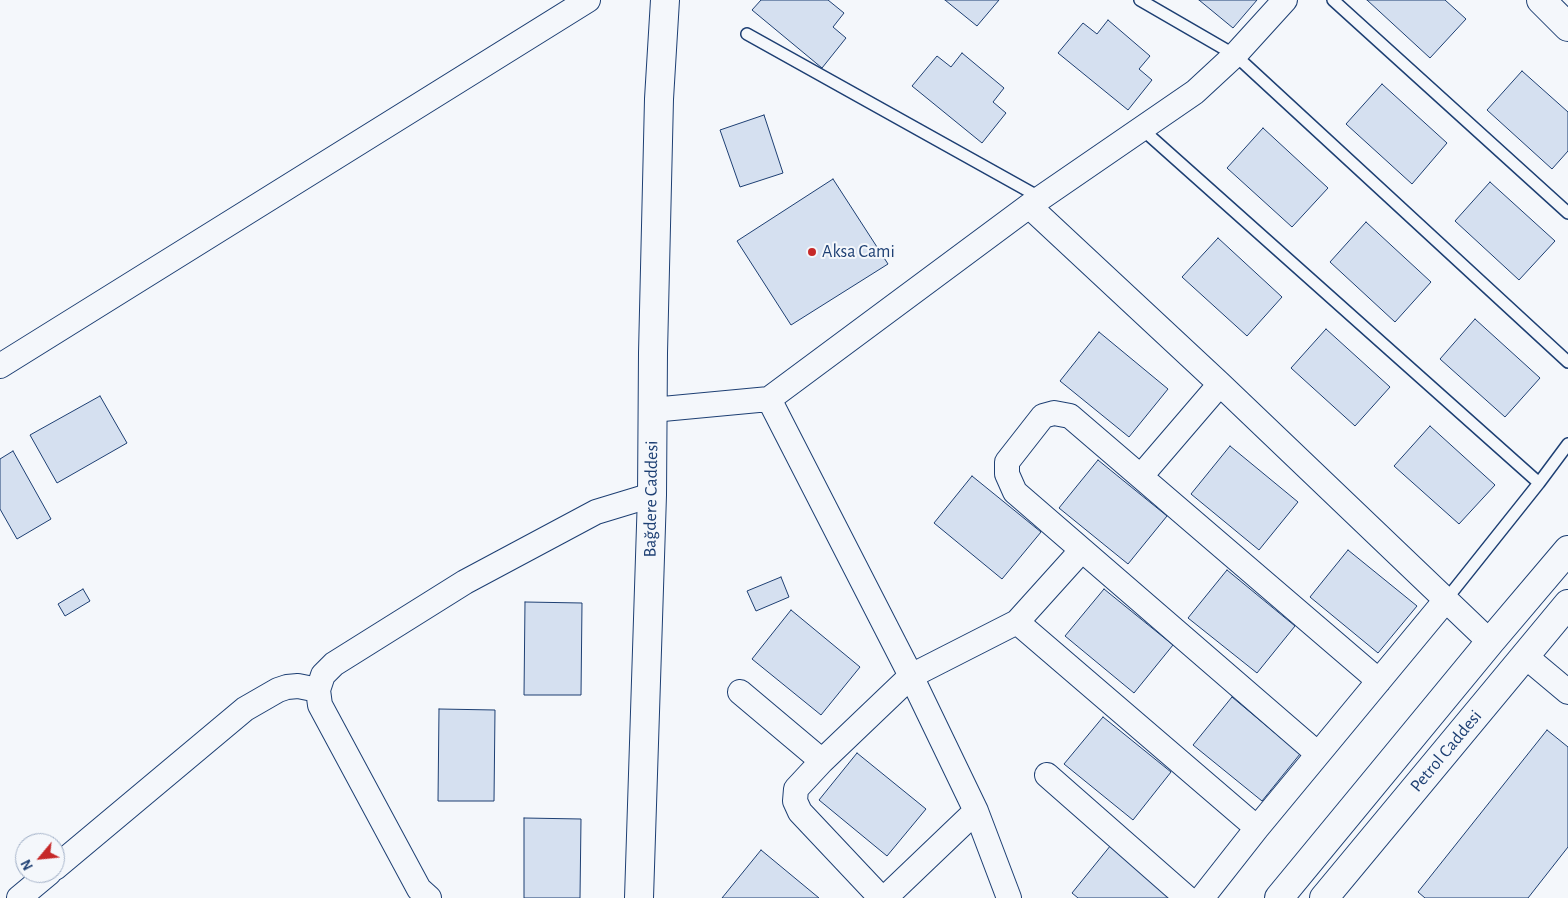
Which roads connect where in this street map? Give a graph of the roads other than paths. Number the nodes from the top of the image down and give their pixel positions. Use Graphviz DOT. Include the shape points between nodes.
graph roads {
  1 [pos="588,0"];
  2 [pos="646,0"];
  3 [pos="665,0"];
  4 [pos="1140,0"];
  5 [pos="1285,0"];
  6 [pos="1333,0"];
  7 [pos="1541,0"];
  8 [pos="1568,27"];
  9 [pos="747,34"];
  10 [pos="1235,55"];
  11 [pos="660,99"];
  12 [pos="1142,129"];
  13 [pos="1035,202"];
  14 [pos="1568,213"];
  15 [pos="1568,362"];
  16 [pos="0,366"];
  17 [pos="1220,384"];
  18 [pos="769,399"];
  19 [pos="652,410"];
  20 [pos="1568,444"];
  21 [pos="1141,476"];
  22 [pos="1539,483"];
  23 [pos="652,494"];
  24 [pos="1568,550"];
  25 [pos="1081,551"];
  26 [pos="1445,601"];
  27 [pos="1568,604"];
  28 [pos="1017,622"];
  29 [pos="1490,642"];
  30 [pos="1525,656"];
  31 [pos="911,676"];
  32 [pos="1379,681"];
  33 [pos="318,690"];
  34 [pos="740,692"];
  35 [pos="1568,692"];
  36 [pos="1318,754"];
  37 [pos="822,761"];
  38 [pos="1047,775"];
  39 [pos="976,812"];
  40 [pos="1257,828"];
  41 [pos="65,860"];
  42 [pos="37,883"];
  43 [pos="420,895"];
  44 [pos="19,898"];
  45 [pos="639,898"];
  46 [pos="881,898"];
  47 [pos="885,898"];
  48 [pos="1009,898"];
  49 [pos="1187,898"];
  50 [pos="1202,898"];
  51 [pos="1279,898"];
  52 [pos="1324,898"];
  1 -- 16 [label="street"];
  2 -- 11 [label="main road, Bağdere Caddesi"];
  3 -- 11 [label="main road, Bağdere Caddesi"];
  4 -- 10 [label="lane"];
  5 -- 10 [label="street"];
  6 -- 14 [label="lane"];
  7 -- 8 [label="main road"];
  9 -- 13 [label="lane"];
  10 -- 12 [label="street" via="1195,92"];
  10 -- 15 [label="lane"];
  11 -- 19 [label="main road, Bağdere Caddesi"];
  12 -- 13 [label="street"];
  12 -- 22 [label="lane"];
  13 -- 17 [label="street"];
  13 -- 18 [label="street"];
  17 -- 21 [label="street"];
  17 -- 26 [label="street"];
  18 -- 19 [label="street"];
  18 -- 31 [label="street"];
  19 -- 23 [label="main road, Bağdere Caddesi"];
  20 -- 22 [label="lane"];
  21 -- 25 [label="street" via="1070,416 1054,413 1043,416 1007,462 1007,474 1015,492"];
  21 -- 32 [label="street"];
  22 -- 26 [label="lane"];
  23 -- 33 [label="street" via="596,512 465,582 334,664 323,675"];
  23 -- 45 [label="main road, Bağdere Caddesi"];
  24 -- 29 [label="main road"];
  25 -- 28 [label="street"];
  25 -- 36 [label="street"];
  26 -- 29 [label="street"];
  26 -- 32 [label="street"];
  27 -- 30 [label="main road, Petrol Caddesi"];
  28 -- 31 [label="street"];
  28 -- 40 [label="street"];
  29 -- 51 [label="main road"];
  30 -- 35 [label="street"];
  30 -- 52 [label="main road, Petrol Caddesi"];
  31 -- 37 [label="street"];
  31 -- 39 [label="street"];
  32 -- 36 [label="street"];
  33 -- 41 [label="street" via="288,687 245,710"];
  33 -- 43 [label="street" via="320,705"];
  34 -- 37 [label="street"];
  36 -- 40 [label="street"];
  37 -- 46 [label="street" via="796,789 797,807"];
  38 -- 49 [label="street"];
  39 -- 47 [label="street"];
  39 -- 48 [label="street"];
  40 -- 50 [label="street"];
  42 -- 44 [label="street"];
}
